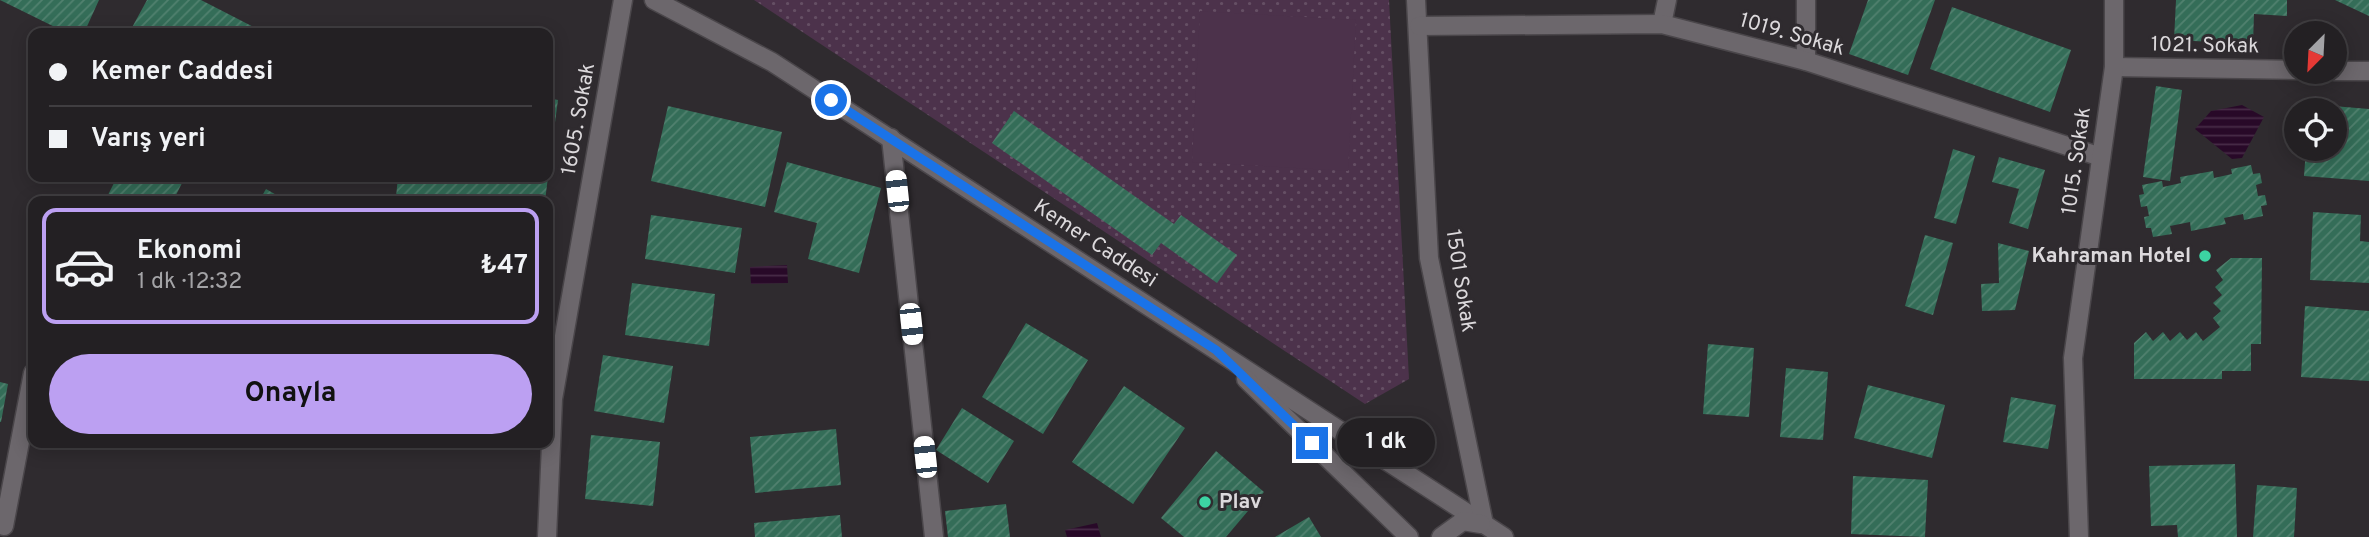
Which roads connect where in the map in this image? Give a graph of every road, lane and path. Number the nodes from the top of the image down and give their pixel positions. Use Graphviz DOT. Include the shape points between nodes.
graph roads {
  1 [pos="623,0"];
  2 [pos="654,0"];
  3 [pos="1416,0"];
  4 [pos="1667,0"];
  5 [pos="1806,0"];
  6 [pos="2113,0"];
  7 [pos="1662,24"];
  8 [pos="1419,26"];
  9 [pos="1806,61"];
  10 [pos="2114,67"];
  11 [pos="2284,70"];
  12 [pos="2347,71"];
  13 [pos="2369,71"];
  14 [pos="891,138"];
  15 [pos="2101,157"];
  16 [pos="1216,350"];
  17 [pos="553,383"];
  18 [pos="28,401"];
  19 [pos="549,448"];
  20 [pos="1484,524"];
  21 [pos="5,529"];
  22 [pos="547,537"];
  23 [pos="933,537"];
  24 [pos="1409,537"];
  25 [pos="1441,537"];
  26 [pos="1504,537"];
  27 [pos="2078,537"];
  1 -- 17 [label="street, 1605. Sokak"];
  2 -- 14 [label="street, Kemer Caddesi" via="772,62"];
  3 -- 8 [label="street, 1501 Sokak"];
  4 -- 7 [label="street"];
  5 -- 9 [label="street"];
  6 -- 10 [label="street, 1015. Sokak"];
  7 -- 8 [label="street, 1019. Sokak"];
  7 -- 9 [label="street, 1019. Sokak"];
  8 -- 20 [label="street, 1501 Sokak" via="1429,258"];
  9 -- 15 [label="street, 1019. Sokak"];
  10 -- 11 [label="street, 1021. Sokak"];
  10 -- 15 [label="street, 1015. Sokak"];
  12 -- 13 [label="street"];
  14 -- 16 [label="street, Kemer Caddesi"];
  14 -- 23 [label="street"];
  15 -- 27 [label="street, 1015. Sokak" via="2073,358"];
  16 -- 20 [label="street, Kemer Caddesi"];
  16 -- 24 [label="street"];
  18 -- 21 [label="street"];
  19 -- 22 [label="street, 1605. Sokak"];
  20 -- 25 [label="street" via="1463,521"];
  20 -- 26 [label="street, Kemer Caddesi"];
}
